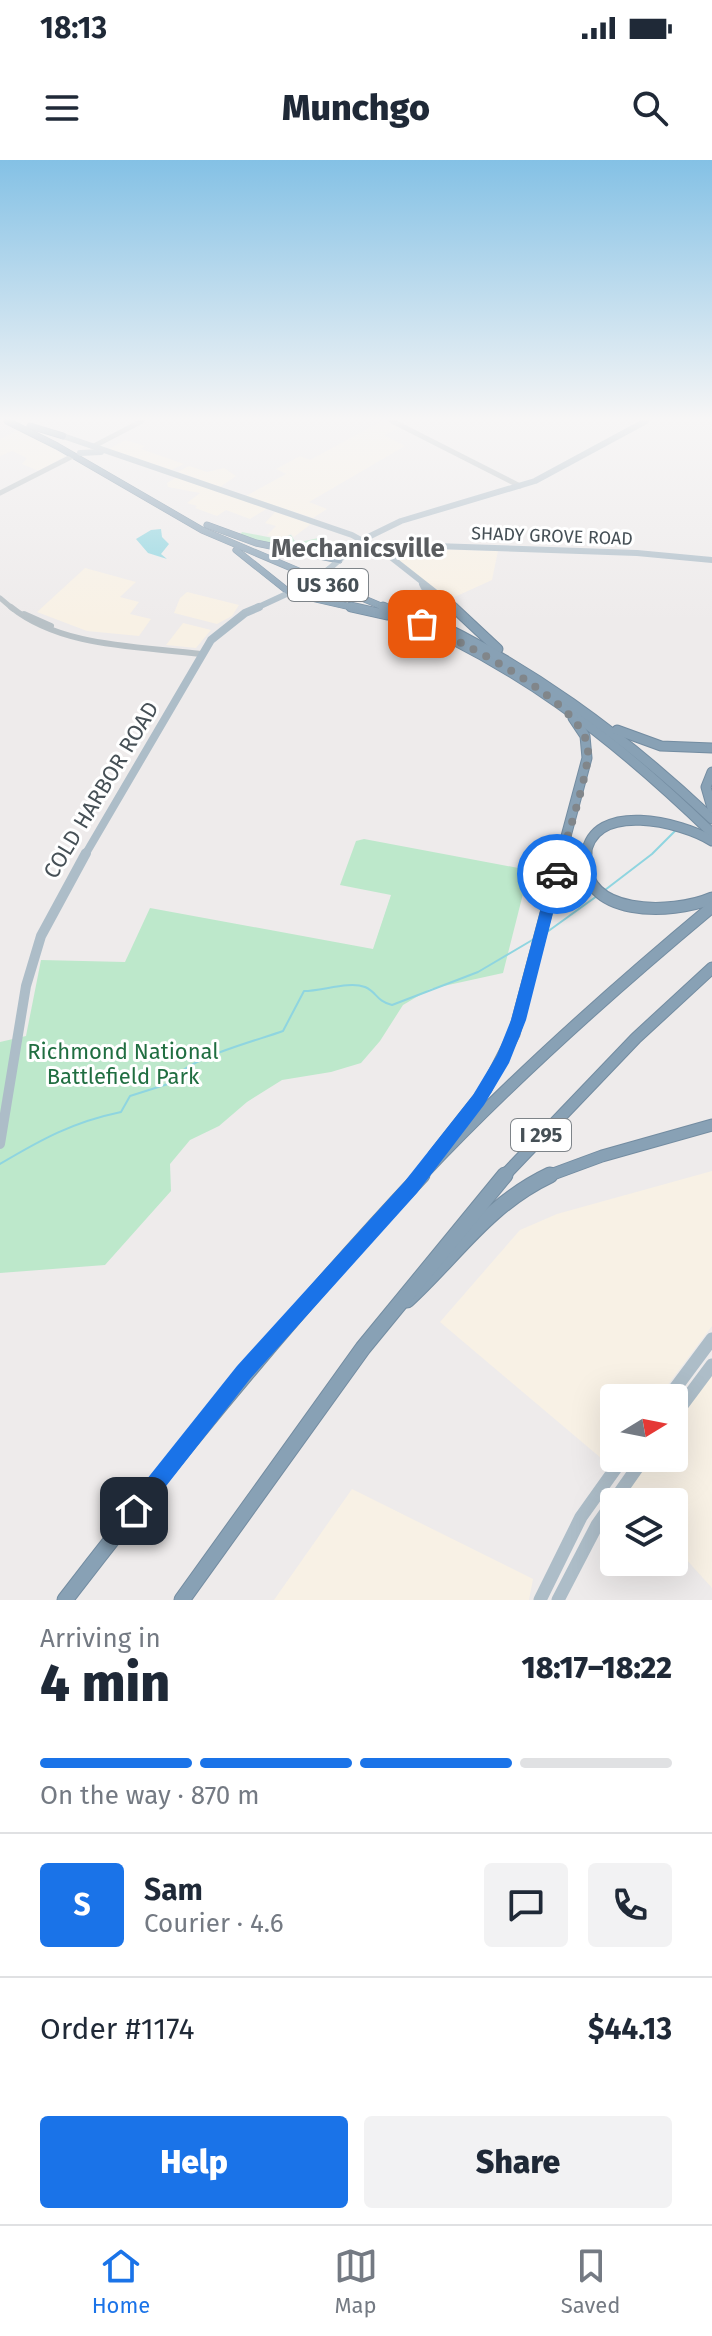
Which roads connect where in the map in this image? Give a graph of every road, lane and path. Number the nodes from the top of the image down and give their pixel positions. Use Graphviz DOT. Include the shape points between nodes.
graph roads {
  1 [pos="126,488"];
  2 [pos="137,488"];
  3 [pos="213,488"];
  4 [pos="512,488"];
  5 [pos="207,525"];
  6 [pos="193,526"];
  7 [pos="362,540"];
  8 [pos="394,559"];
  9 [pos="339,560"];
  10 [pos="712,560"];
  11 [pos="421,581"];
  12 [pos="290,593"];
  13 [pos="0,598"];
  14 [pos="446,601"];
  15 [pos="464,644"];
  16 [pos="201,654"];
  17 [pos="508,668"];
  18 [pos="542,680"];
  19 [pos="553,693"];
  20 [pos="712,748"];
  21 [pos="712,772"];
  22 [pos="712,808"];
  23 [pos="712,819"];
  24 [pos="712,833"];
  25 [pos="712,841"];
  26 [pos="712,898"];
  27 [pos="712,907"];
  28 [pos="712,968"];
  29 [pos="712,1125"];
  30 [pos="0,1142"];
  31 [pos="411,1187"];
  32 [pos="387,1317"];
  33 [pos="712,1339"];
  34 [pos="712,1365"];
  35 [pos="678,1384"];
  36 [pos="688,1397"];
  37 [pos="613,1472"];
  38 [pos="634,1472"];
  39 [pos="65,1600"];
  40 [pos="182,1600"];
  41 [pos="540,1600"];
  42 [pos="558,1600"];
  1 -- 6 [label="highway, US 360"];
  2 -- 5 [label="highway, US 360"];
  3 -- 7 [label="main road"];
  4 -- 7 [label="main road, COLD HARBOR ROAD" via="406,519"];
  5 -- 9 [label="highway" via="256,543"];
  5 -- 18 [label="highway, US 360" via="451,629"];
  6 -- 12 [label="highway" via="240,552"];
  6 -- 15 [label="highway, US 360"];
  7 -- 8 [label="main road"];
  7 -- 9 [label="main road, COLD HARBOR ROAD"];
  8 -- 10 [label="main road, SHADY GROVE ROAD" via="417,548 444,546"];
  8 -- 11 [label="main road"];
  9 -- 12 [label="main road, COLD HARBOR ROAD, bridge"];
  11 -- 14 [label="main road"];
  11 -- 14 [label="main road" via="434,603"];
  12 -- 15 [label="highway" via="405,620"];
  12 -- 16 [label="main road, COLD HARBOR ROAD" via="235,619"];
  13 -- 16 [label="street" via="37,625 78,638"];
  14 -- 18 [label="highway" via="495,647"];
  15 -- 17 [label="highway, US 360"];
  16 -- 30 [label="main road, COLD HARBOR ROAD" via="41,936 26,986"];
  17 -- 19 [label="highway, US 360"];
  17 -- 31 [label="highway" via="572,717 587,742 587,758 519,1020 478,1100"];
  18 -- 19 [label="highway, US 360"];
  19 -- 20 [label="highway" via="634,738 661,746"];
  19 -- 23 [label="highway, US 360" via="634,749"];
  19 -- 24 [label="highway, US 360"];
  21 -- 22 [label="highway" via="706,787"];
  25 -- 26 [label="highway" via="668,822 622,822 591,840 585,857 598,887 647,911 670,912"];
  27 -- 31 [label="highway, I 295" via="573,1026"];
  28 -- 32 [label="highway, I 295" via="557,1118"];
  29 -- 32 [label="highway" via="527,1186 480,1221 426,1284"];
  31 -- 39 [label="highway, I 295" via="244,1373"];
  32 -- 40 [label="highway, I 295"];
  33 -- 35 [label="main road"];
  34 -- 36 [label="main road"];
  37 -- 41 [label="main road" via="581,1517"];
  38 -- 42 [label="main road" via="592,1533"];
}
